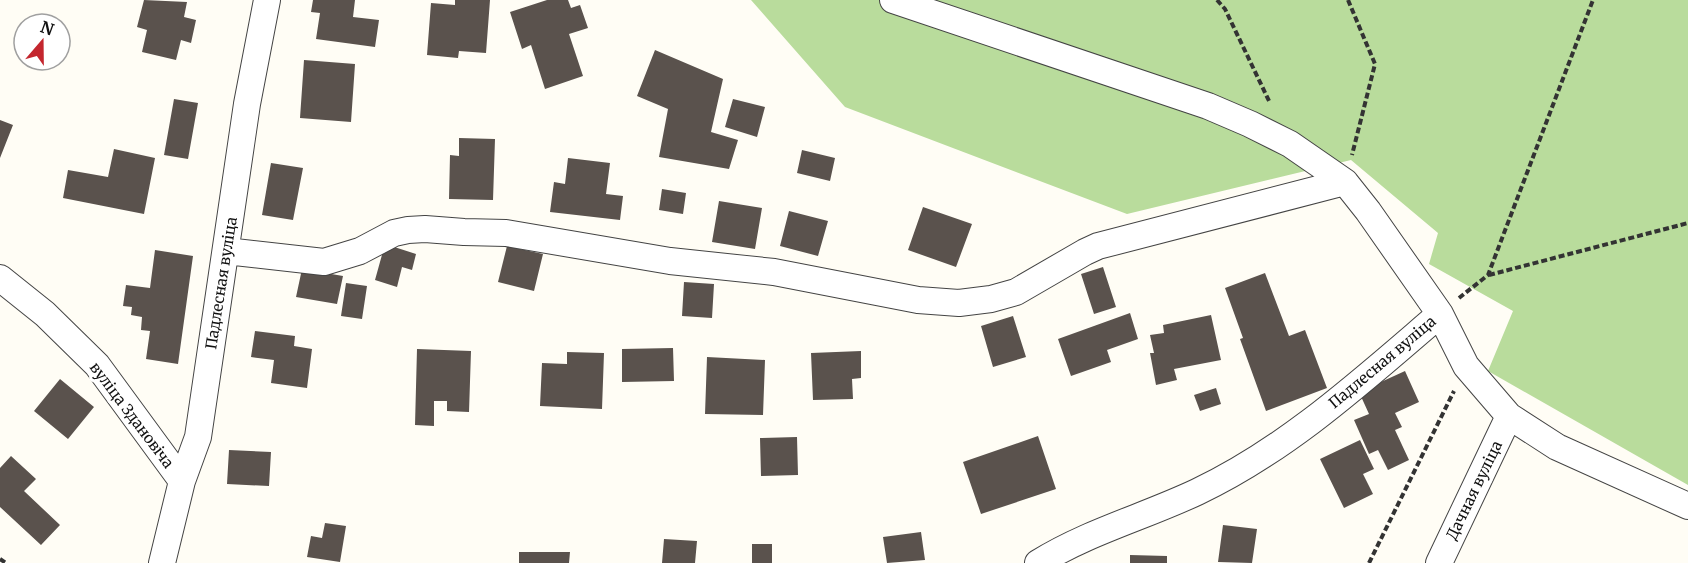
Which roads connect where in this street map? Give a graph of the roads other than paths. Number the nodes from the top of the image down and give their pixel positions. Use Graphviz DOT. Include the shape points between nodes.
graph roads {
  1 [pos="267,0"];
  2 [pos="893,0"];
  3 [pos="1344,182"];
  4 [pos="226,251"];
  5 [pos="0,278"];
  6 [pos="1440,314"];
  7 [pos="1509,416"];
  8 [pos="182,481"];
  9 [pos="1688,506"];
  10 [pos="162,563"];
  11 [pos="1038,563"];
  12 [pos="1439,563"];
  1 -- 4 [label="street, Падлесная вуліца"];
  2 -- 3 [label="street" via="1208,106 1290,144"];
  3 -- 4 [label="street" via="1098,246 1016,292 959,303 918,300 774,272 670,261 506,233 425,229 394,232 360,251 324,262"];
  3 -- 6 [label="street"];
  4 -- 8 [label="street, Падлесная вуліца" via="198,437"];
  5 -- 8 [label="street, вуліца Здановіча" via="45,314 97,365"];
  6 -- 7 [label="street, Падлесная вуліца" via="1466,366"];
  6 -- 11 [label="street, Падлесная вуліца" via="1353,388 1268,452 1197,492 1092,534"];
  7 -- 9 [label="street, Падлесная вуліца" via="1557,447"];
  7 -- 12 [label="street, Дачная вуліца"];
  8 -- 10 [label="street, Падлесная вуліца"];
}
